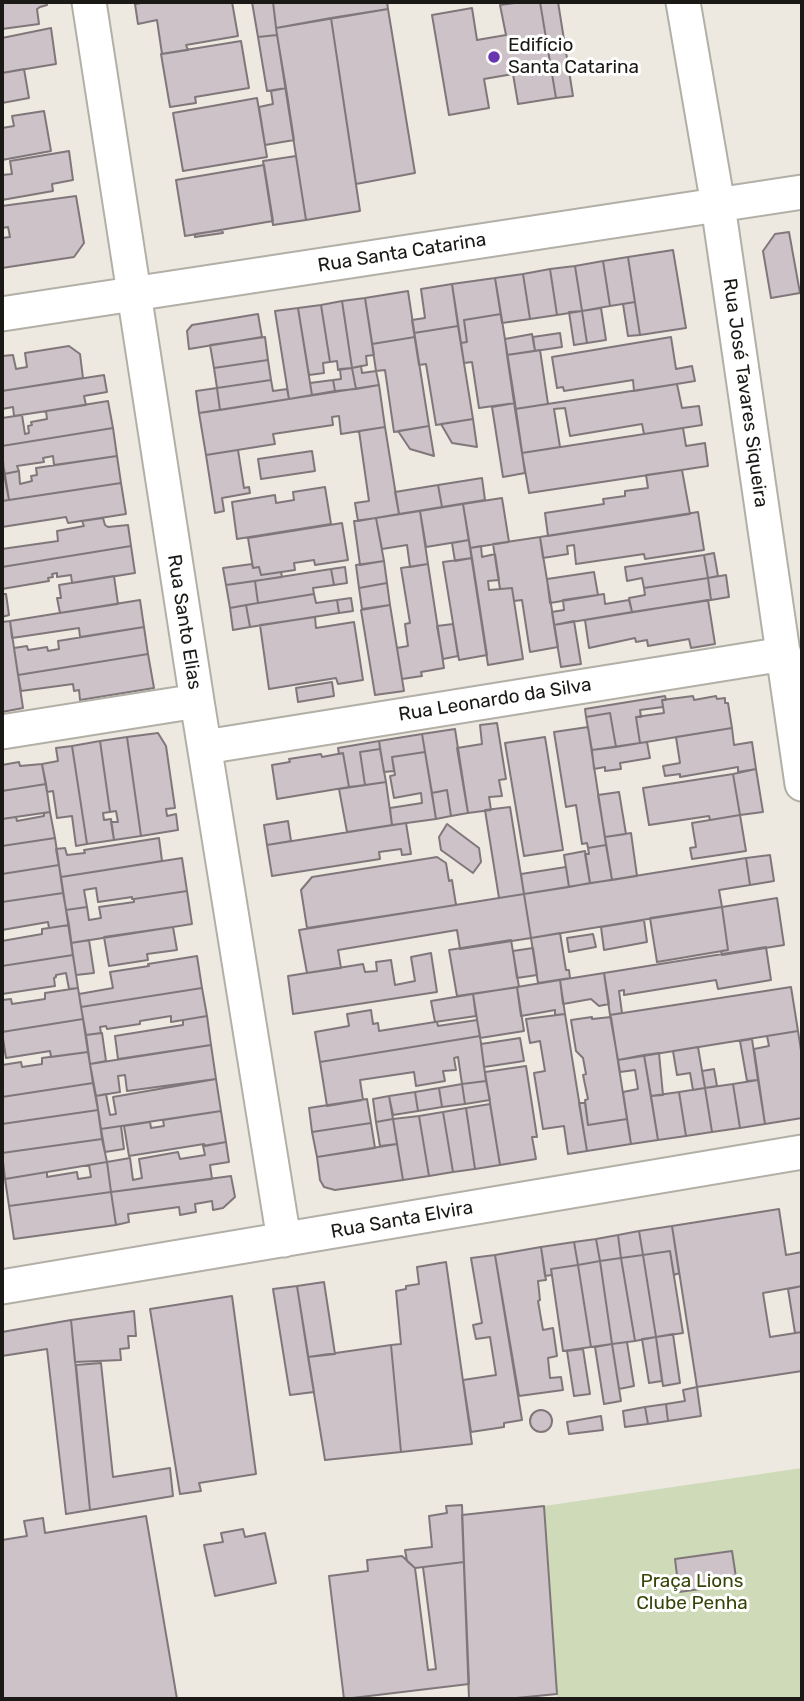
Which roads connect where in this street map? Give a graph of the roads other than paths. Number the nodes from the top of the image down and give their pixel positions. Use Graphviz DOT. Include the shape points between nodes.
graph roads {
  1 [pos="89,2"];
  2 [pos="683,2"];
  3 [pos="802,192"];
  4 [pos="718,205"];
  5 [pos="133,294"];
  6 [pos="2,314"];
  7 [pos="784,654"];
  8 [pos="197,701"];
  9 [pos="2,732"];
  10 [pos="205,747"];
  11 [pos="802,784"];
  12 [pos="802,1152"];
  13 [pos="284,1240"];
  14 [pos="2,1287"];
  1 -- 5 [label="street, Rua Santo Elias"];
  2 -- 4 [label="street, Rua José Tavares Siqueira"];
  3 -- 4 [label="street, Rua Santa Catarina"];
  4 -- 5 [label="street, Rua Santa Catarina"];
  4 -- 7 [label="street, Rua José Tavares Siqueira"];
  5 -- 6 [label="street, Rua Santa Catarina"];
  5 -- 8 [label="street, Rua Santo Elias"];
  7 -- 10 [label="street, Rua Leonardo da Silva"];
  7 -- 11 [label="street, Rua José Tavares Siqueira"];
  8 -- 9 [label="street"];
  8 -- 10 [label="street, Rua Santo Elias"];
  10 -- 13 [label="street, Rua Santo Elias"];
  12 -- 13 [label="street, Rua Santa Elvira"];
  13 -- 14 [label="street, Rua Santa Elvira"];
}
